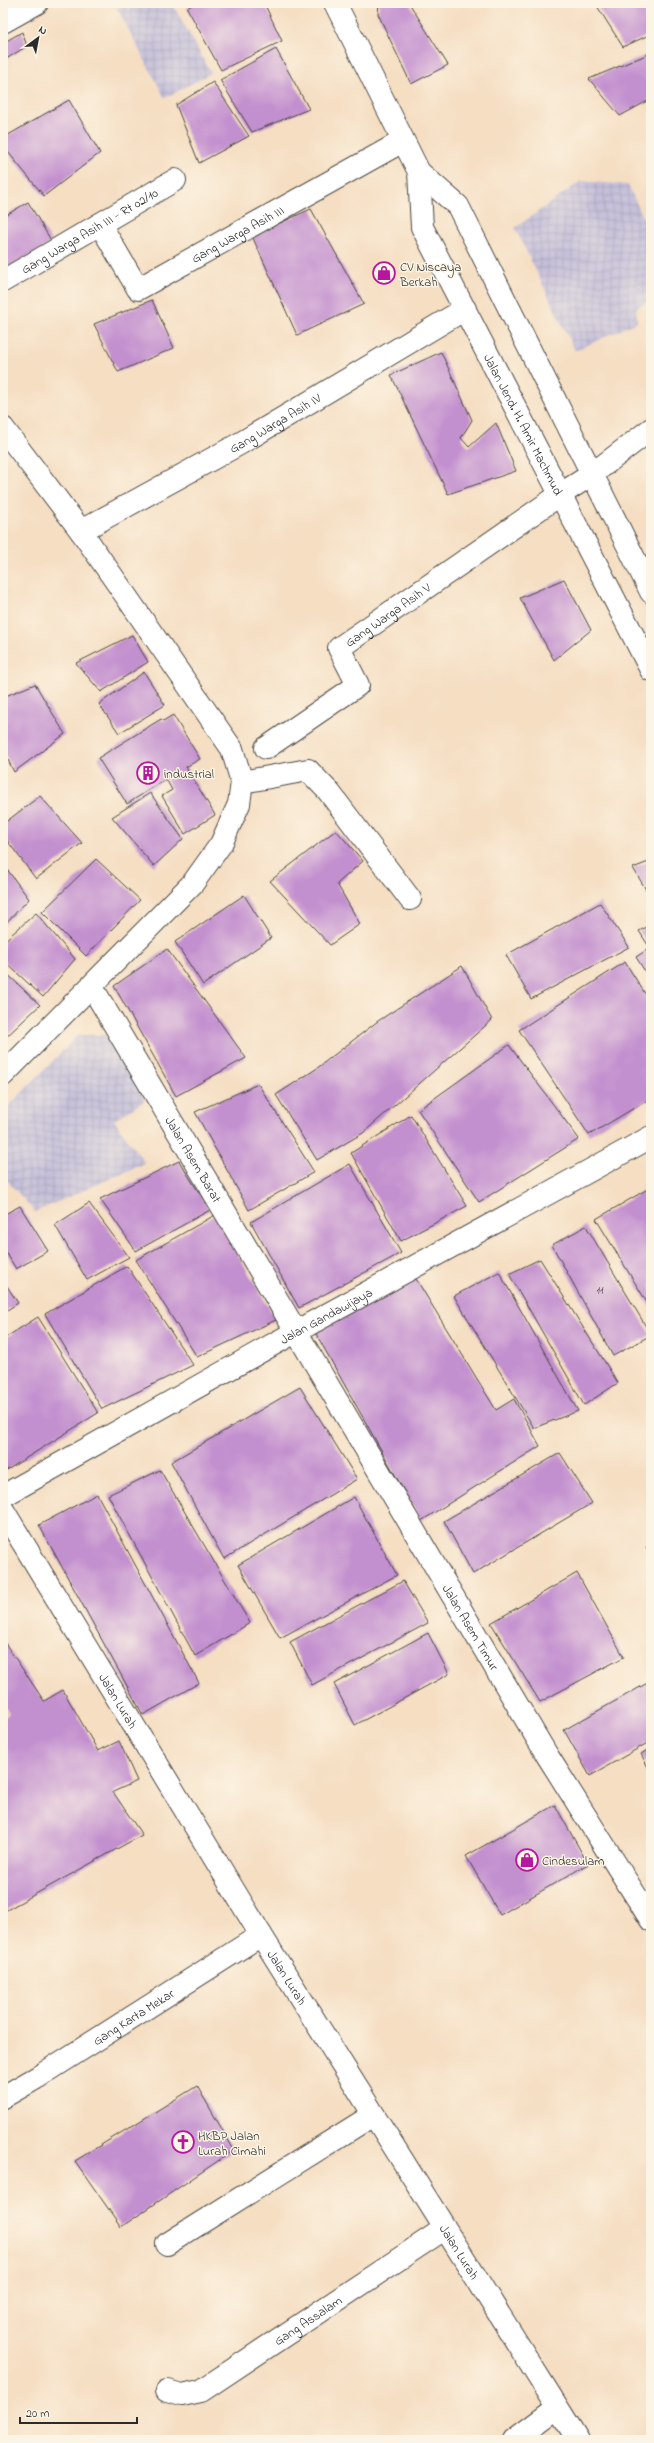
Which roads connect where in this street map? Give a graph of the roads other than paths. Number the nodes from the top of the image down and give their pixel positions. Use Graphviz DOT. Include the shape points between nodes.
graph roads {
  1 [pos="37,3"];
  2 [pos="335,3"];
  3 [pos="3,22"];
  4 [pos="403,141"];
  5 [pos="420,172"];
  6 [pos="175,180"];
  7 [pos="100,224"];
  8 [pos="3,281"];
  9 [pos="465,309"];
  10 [pos="651,429"];
  11 [pos="4,432"];
  12 [pos="591,475"];
  13 [pos="561,494"];
  14 [pos="81,531"];
  15 [pos="651,592"];
  16 [pos="651,670"];
  17 [pos="266,748"];
  18 [pos="242,782"];
  19 [pos="410,899"];
  20 [pos="92,987"];
  21 [pos="3,1075"];
  22 [pos="651,1138"];
  23 [pos="296,1331"];
  24 [pos="3,1496"];
  25 [pos="3,1510"];
  26 [pos="651,1920"];
  27 [pos="262,1935"];
  28 [pos="3,2097"];
  29 [pos="373,2115"];
  30 [pos="444,2229"];
  31 [pos="167,2244"];
  32 [pos="167,2391"];
  33 [pos="557,2408"];
  34 [pos="514,2440"];
  35 [pos="578,2440"];
  1 -- 3 [label="main road"];
  2 -- 4 [label="main road, Jalan Jend. H. Amir Machmud"];
  4 -- 5 [label="main road, Jalan Jend. H. Amir Machmud"];
  4 -- 7 [label="main road, Gang Warga Asih III" via="138,289"];
  5 -- 9 [label="main road, Jalan Jend. H. Amir Machmud" via="422,227"];
  5 -- 12 [label="main road, Jalan Jend. H. Amir Machmud" via="458,206"];
  6 -- 7 [label="main road, Gang Warga Asih III - Rt 02/10"];
  7 -- 8 [label="main road, Gang Warga Asih III - Rt 02/10"];
  9 -- 13 [label="main road, Jalan Jend. H. Amir Machmud"];
  9 -- 14 [label="main road, Gang Warga Asih IV" via="241,443"];
  10 -- 12 [label="main road"];
  11 -- 14 [label="main road"];
  12 -- 13 [label="main road"];
  12 -- 15 [label="main road, Jalan Jend. H. Amir Machmud"];
  13 -- 16 [label="main road, Jalan Jend. H. Amir Machmud"];
  13 -- 17 [label="main road, Gang Warga Asih V" via="339,648 358,685"];
  14 -- 18 [label="main road" via="232,749"];
  18 -- 19 [label="main road" via="308,770 329,792"];
  18 -- 20 [label="main road" via="239,804 221,844 193,883"];
  20 -- 21 [label="main road"];
  20 -- 23 [label="main road, Jalan Asem Barat"];
  22 -- 23 [label="main road, Jalan Gandawijaya"];
  23 -- 24 [label="main road, Jalan Gandawijaya"];
  23 -- 26 [label="main road, Jalan Asem Timur" via="547,1755"];
  25 -- 27 [label="main road, Jalan Lurah"];
  27 -- 28 [label="main road, Gang Karta Mekar"];
  27 -- 29 [label="main road, Jalan Lurah"];
  29 -- 30 [label="main road, Jalan Lurah"];
  29 -- 31 [label="main road"];
  30 -- 32 [label="main road, Gang Assalam" via="201,2391 182,2396"];
  30 -- 33 [label="main road, Jalan Lurah"];
  33 -- 34 [label="main road"];
  33 -- 35 [label="main road, Jalan Lurah"];
}
